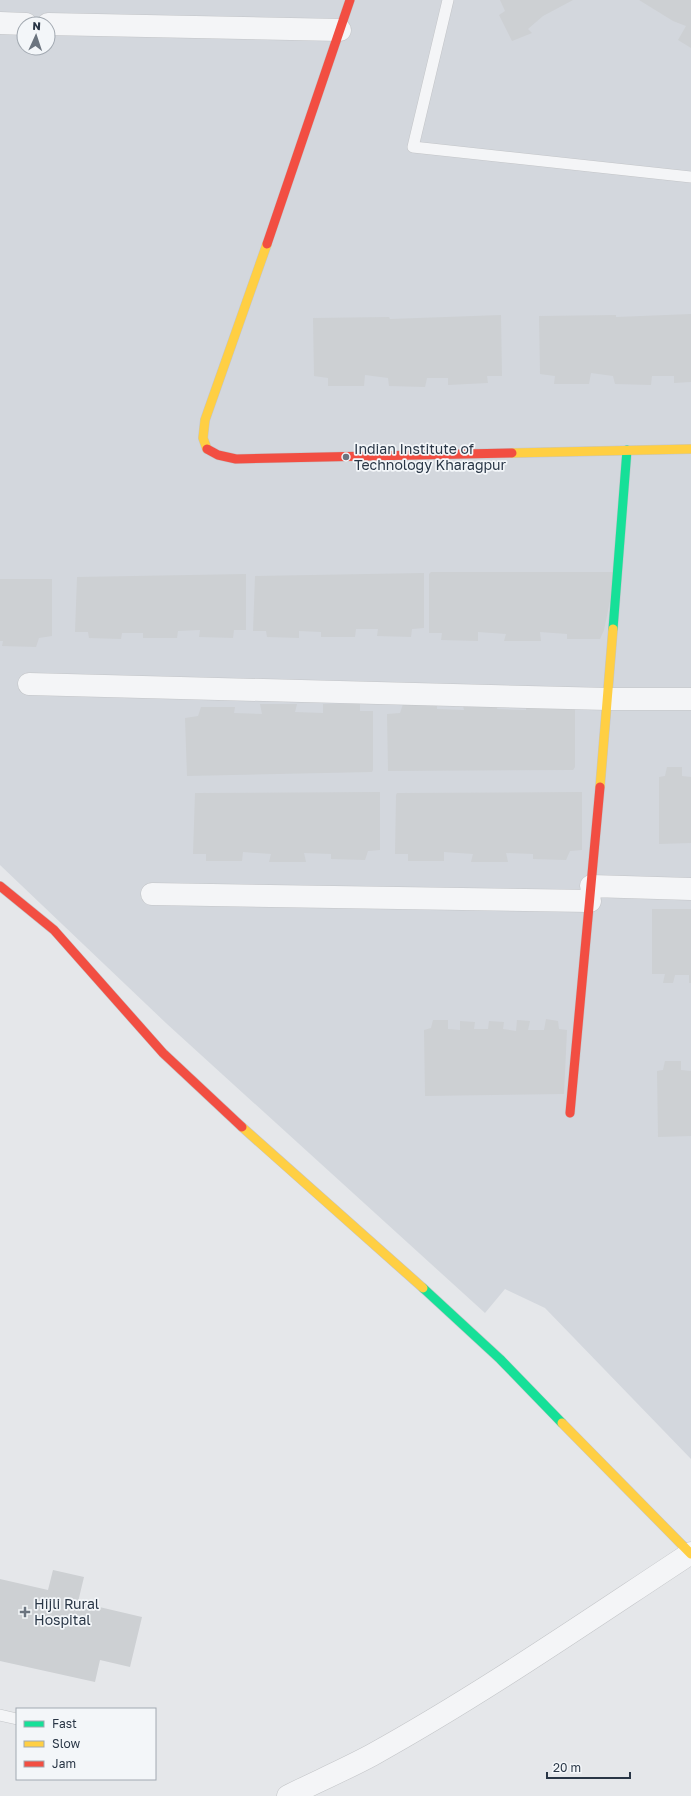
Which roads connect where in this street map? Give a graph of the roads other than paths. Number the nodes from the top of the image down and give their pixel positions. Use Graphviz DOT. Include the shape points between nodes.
graph roads {
  1 [pos="350,0"];
  2 [pos="448,0"];
  3 [pos="0,24"];
  4 [pos="16,24"];
  5 [pos="56,24"];
  6 [pos="340,30"];
  7 [pos="691,177"];
  8 [pos="691,449"];
  9 [pos="627,450"];
  10 [pos="30,684"];
  11 [pos="608,699"];
  12 [pos="691,699"];
  13 [pos="0,886"];
  14 [pos="691,889"];
  15 [pos="152,894"];
  16 [pos="590,894"];
  17 [pos="570,1113"];
  18 [pos="691,1553"];
  19 [pos="0,1715"];
  20 [pos="16,1719"];
  21 [pos="288,1796"];
  1 -- 6 [label="street"];
  2 -- 7 [label="lane" via="413,146"];
  3 -- 4 [label="street"];
  5 -- 6 [label="street"];
  6 -- 9 [label="street" via="318,101 205,420 202,434 204,446 215,455 236,459"];
  8 -- 9 [label="street"];
  9 -- 11 [label="street"];
  10 -- 11 [label="street"];
  11 -- 12 [label="street"];
  11 -- 16 [label="street"];
  13 -- 18 [label="street" via="54,930 190,1080 443,1305 500,1359"];
  14 -- 16 [label="street"];
  15 -- 16 [label="street"];
  16 -- 17 [label="street"];
  18 -- 21 [label="street" via="464,1700 370,1755"];
  19 -- 20 [label="lane"];
}
